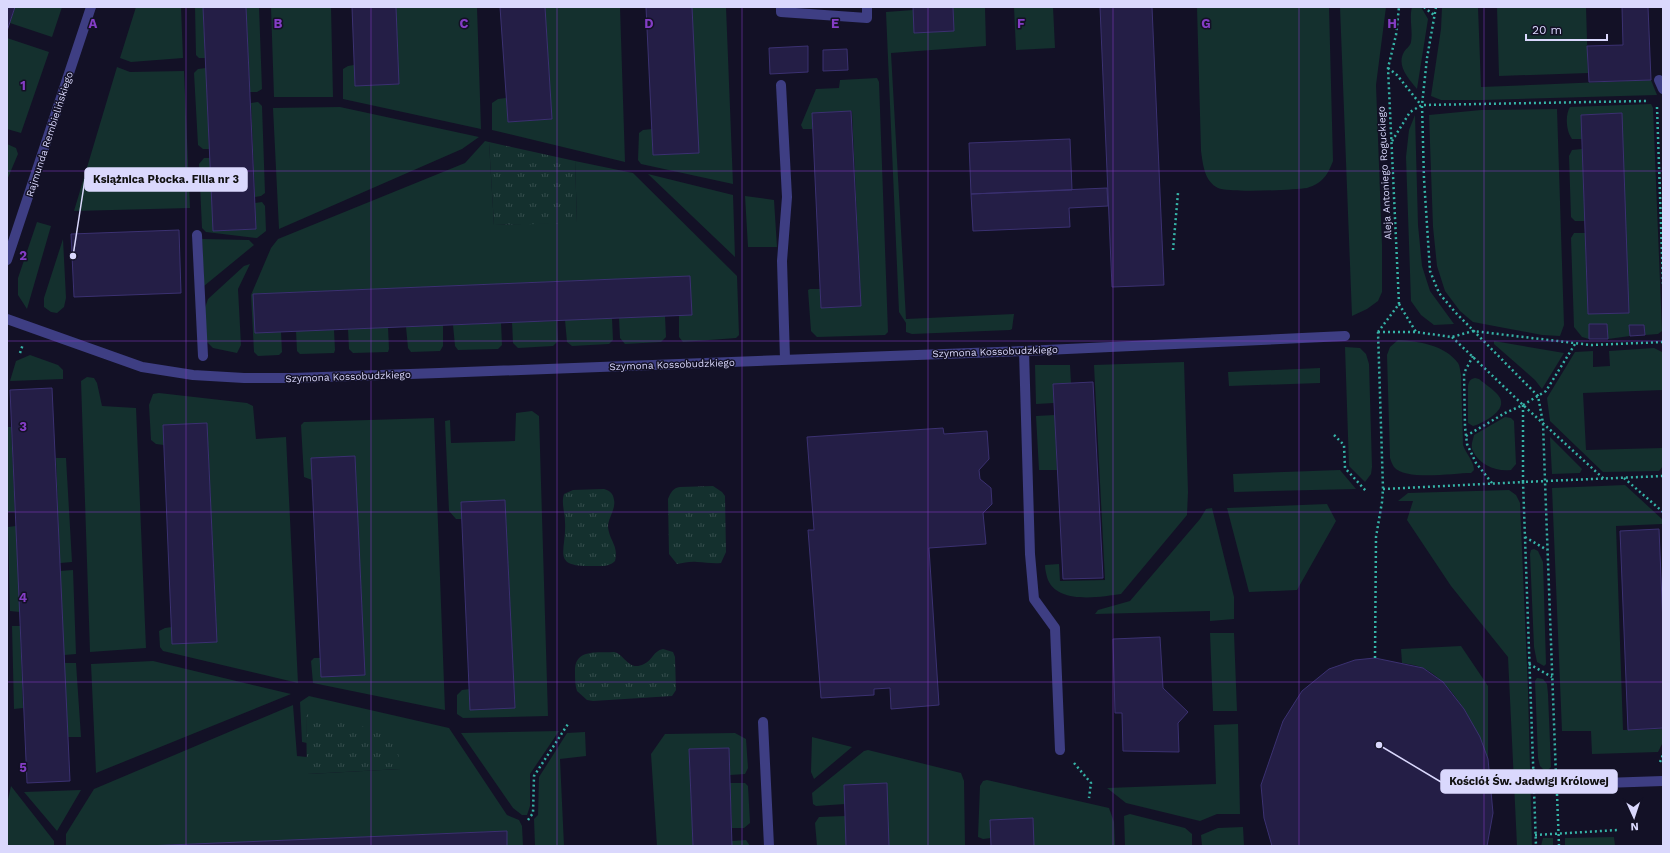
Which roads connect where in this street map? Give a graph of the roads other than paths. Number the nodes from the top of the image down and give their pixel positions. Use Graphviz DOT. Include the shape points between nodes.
graph roads {
  1 [pos="91,7"];
  2 [pos="781,7"];
  3 [pos="867,7"];
  4 [pos="781,85"];
  5 [pos="197,235"];
  6 [pos="7,260"];
  7 [pos="7,320"];
  8 [pos="1345,336"];
  9 [pos="1024,350"];
  10 [pos="203,356"];
  11 [pos="785,360"];
  12 [pos="763,722"];
  13 [pos="1060,750"];
  14 [pos="1663,781"];
  15 [pos="1574,784"];
  16 [pos="769,846"];
  1 -- 6 [label="street, Rajmunda Rembielińskiego"];
  2 -- 3 [label="street" via="781,12 867,18"];
  4 -- 11 [label="street" via="787,198 782,262"];
  5 -- 10 [label="street"];
  7 -- 11 [label="street, Szymona Kossobudzkiego" via="142,367 193,375 244,378"];
  8 -- 9 [label="street, Szymona Kossobudzkiego"];
  9 -- 11 [label="street, Szymona Kossobudzkiego"];
  9 -- 13 [label="street" via="1030,554 1034,599 1055,628"];
  12 -- 16 [label="street"];
  14 -- 15 [label="street"];
}
